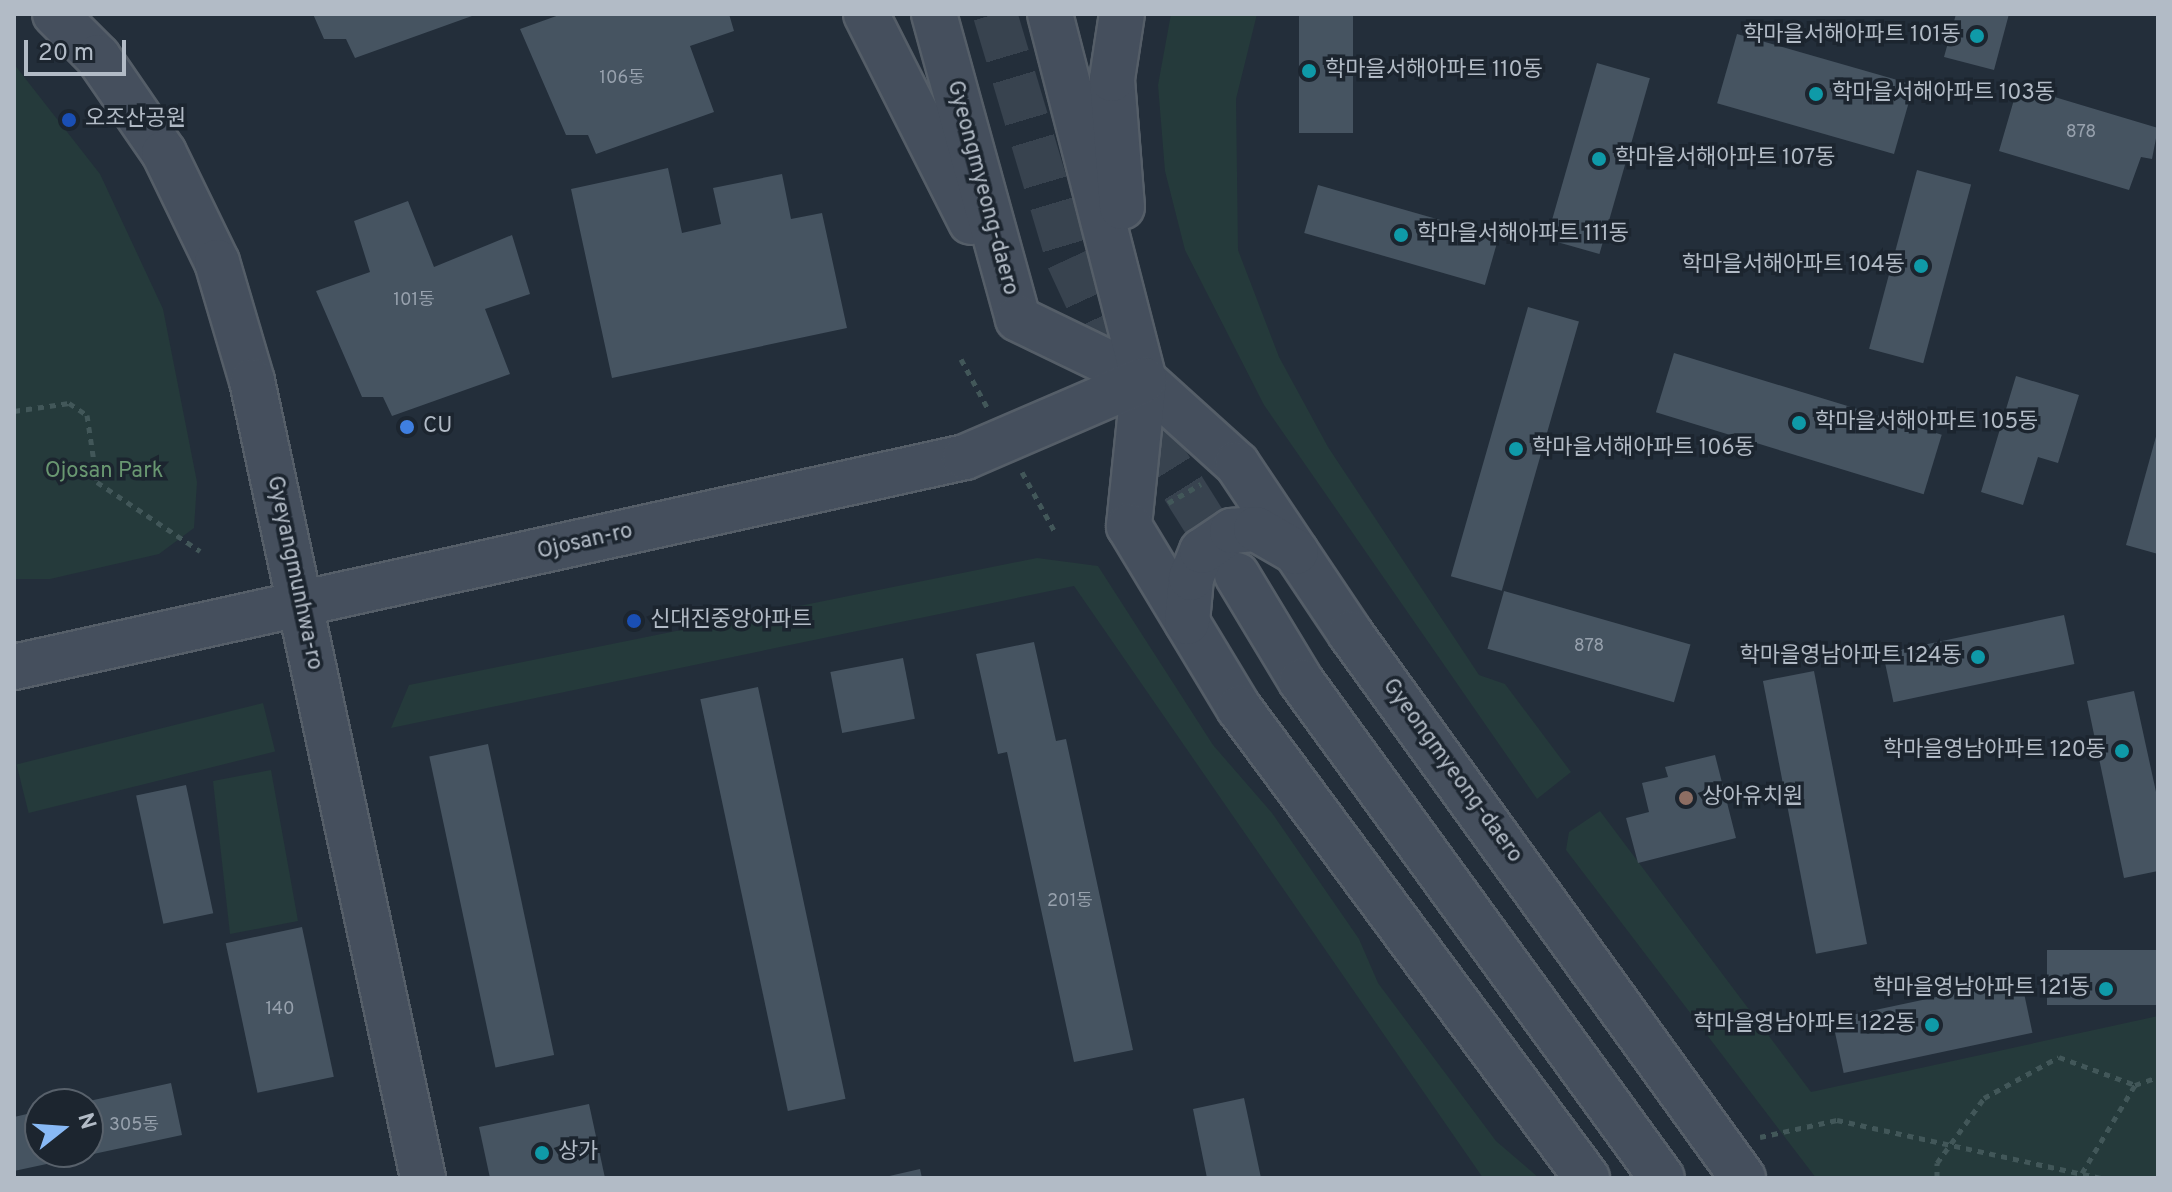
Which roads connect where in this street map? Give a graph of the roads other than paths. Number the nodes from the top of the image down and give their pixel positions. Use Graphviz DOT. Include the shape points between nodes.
graph roads {
  1 [pos="55,14"];
  2 [pos="866,14"];
  3 [pos="934,14"];
  4 [pos="1050,14"];
  5 [pos="1122,14"];
  6 [pos="1018,319"];
  7 [pos="1144,380"];
  8 [pos="1296,552"];
  9 [pos="1237,575"];
  10 [pos="301,605"];
  11 [pos="1187,622"];
  12 [pos="14,667"];
  13 [pos="1732,1162"];
  14 [pos="423,1178"];
  15 [pos="1587,1178"];
  16 [pos="1662,1178"];
  1 -- 10 [label="street, Gyeyangmunhwa-ro" via="98,57 164,153 217,262 252,381"];
  2 -- 6 [label="street"];
  3 -- 6 [label="street, Gyeongmyeong-daero"];
  4 -- 7 [label="street"];
  5 -- 7 [label="street" via="1112,79"];
  6 -- 7 [label="street, Gyeongmyeong-daero"];
  7 -- 8 [label="street, Gyeongmyeong-daero" via="1237,464"];
  7 -- 10 [label="street, Ojosan-ro" via="965,457"];
  7 -- 11 [label="street" via="1129,526"];
  8 -- 11 [label="street" via="1256,529 1232,531 1202,551 1191,578"];
  8 -- 13 [label="street, Gyeongmyeong-daero"];
  9 -- 16 [label="street" via="1301,681"];
  10 -- 12 [label="street, Ojosan-ro"];
  10 -- 14 [label="street, Gyeyangmunhwa-ro"];
  11 -- 15 [label="street" via="1239,708"];
}
